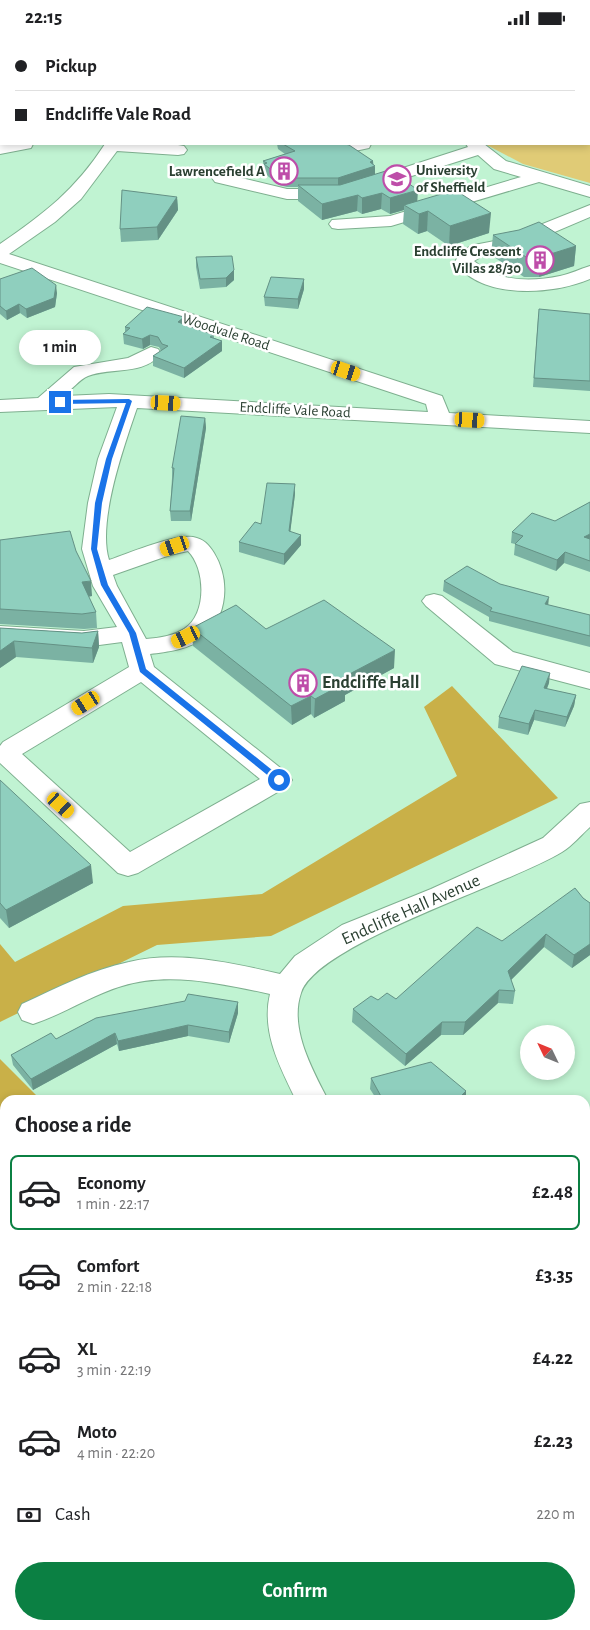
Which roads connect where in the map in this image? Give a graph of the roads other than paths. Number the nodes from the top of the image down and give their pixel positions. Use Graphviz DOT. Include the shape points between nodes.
graph roads {
  1 [pos="20,145"];
  2 [pos="113,145"];
  3 [pos="477,146"];
  4 [pos="0,149"];
  5 [pos="178,150"];
  6 [pos="539,177"];
  7 [pos="221,178"];
  8 [pos="590,192"];
  9 [pos="590,210"];
  10 [pos="338,224"];
  11 [pos="0,252"];
  12 [pos="0,257"];
  13 [pos="590,272"];
  14 [pos="151,353"];
  15 [pos="129,401"];
  16 [pos="44,403"];
  17 [pos="0,406"];
  18 [pos="440,418"];
  19 [pos="590,427"];
  20 [pos="101,571"];
  21 [pos="434,601"];
  22 [pos="0,633"];
  23 [pos="137,650"];
  24 [pos="590,681"];
  25 [pos="590,811"];
  26 [pos="288,987"];
  27 [pos="33,1012"];
  28 [pos="310,1095"];
  1 -- 4 [label="street"];
  2 -- 5 [label="street"];
  2 -- 11 [label="street" via="75,195 49,218"];
  3 -- 6 [label="street" via="500,165"];
  3 -- 7 [label="street" via="339,194 287,194"];
  6 -- 8 [label="street"];
  6 -- 10 [label="street" via="391,221"];
  9 -- 13 [label="street" via="510,244 481,249 468,255 464,262 471,271 486,278 512,284 562,282"];
  12 -- 18 [label="street, Woodvale Road" via="435,400"];
  14 -- 16 [label="street" via="133,363 81,371"];
  15 -- 16 [label="street, Endcliffe Vale Road"];
  15 -- 18 [label="street, Endcliffe Vale Road"];
  15 -- 20 [label="street" via="98,503 94,549"];
  16 -- 17 [label="street, Endcliffe Vale Road"];
  18 -- 19 [label="street, Endcliffe Vale Road"];
  20 -- 23 [label="street"];
  20 -- 23 [label="street" via="192,543 200,548 209,567 213,590 208,612 197,631 174,642"];
  21 -- 24 [label="street" via="504,658"];
  22 -- 23 [label="street" via="84,639"];
  23 -- 23 [label="street" via="279,780 128,866 8,756 12,748"];
  25 -- 26 [label="street, Endcliffe Hall Avenue" via="553,845 352,933 305,964"];
  26 -- 27 [label="street" via="178,969 144,970 114,977"];
  26 -- 28 [label="street, Endcliffe Hall Avenue" via="282,1007 288,1051"];
}
